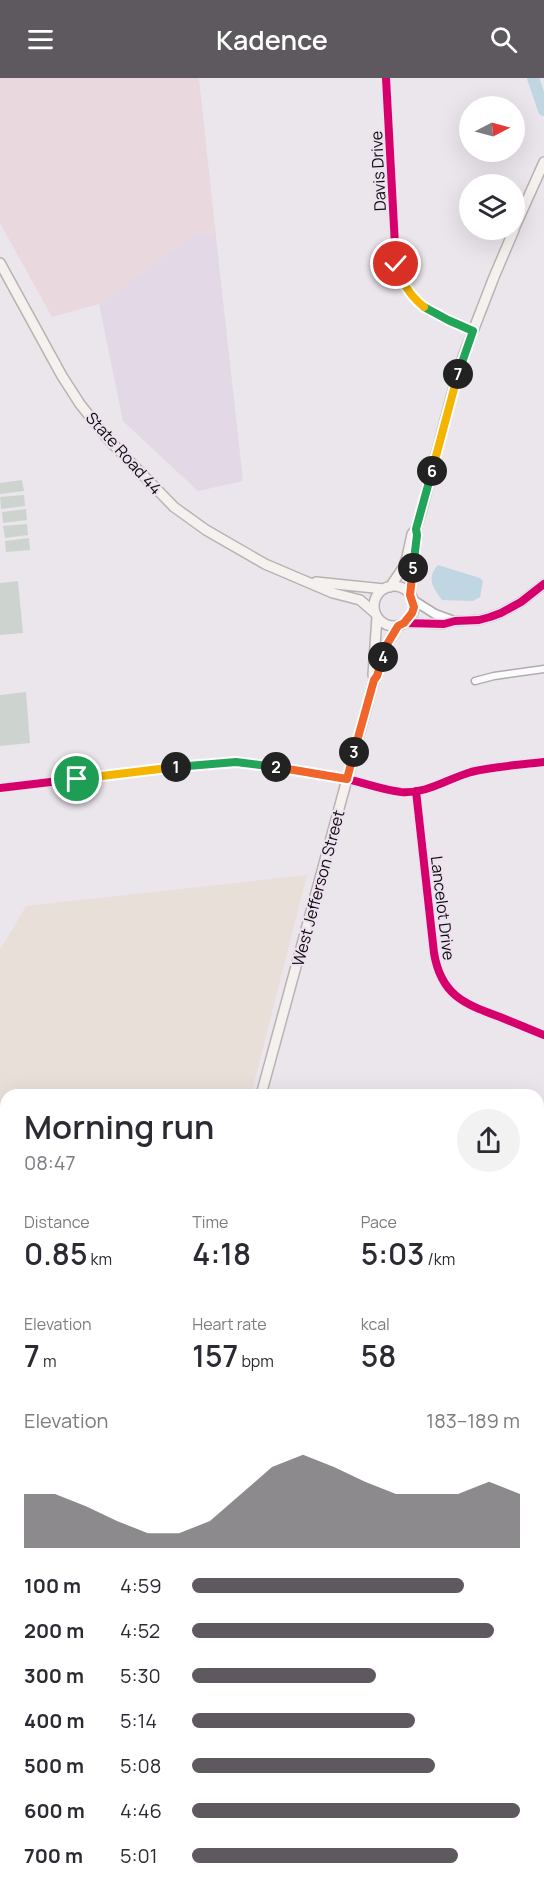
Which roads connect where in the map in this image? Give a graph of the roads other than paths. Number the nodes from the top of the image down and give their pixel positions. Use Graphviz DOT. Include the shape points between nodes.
graph roads {
  1 [pos="386,78"];
  2 [pos="544,162"];
  3 [pos="525,204"];
  4 [pos="510,240"];
  5 [pos="0,263"];
  6 [pos="473,331"];
  7 [pos="416,529"];
  8 [pos="308,581"];
  9 [pos="544,584"];
  10 [pos="387,588"];
  11 [pos="412,598"];
  12 [pos="376,615"];
  13 [pos="455,621"];
  14 [pos="401,624"];
  15 [pos="544,669"];
  16 [pos="374,680"];
  17 [pos="475,681"];
  18 [pos="544,762"];
  19 [pos="347,779"];
  20 [pos="0,788"];
  21 [pos="416,791"];
  22 [pos="544,1035"];
  23 [pos="263,1089"];
  1 -- 6 [label="street, Davis Drive" via="396,264 400,277 426,309"];
  2 -- 3 [label="main road"];
  4 -- 6 [label="main road"];
  5 -- 8 [label="main road, State Road 44" via="62,376 122,455 174,507 206,530 265,564"];
  6 -- 7 [label="main road"];
  7 -- 10 [label="main road" via="403,567"];
  7 -- 11 [label="main road"];
  8 -- 10 [label="main road, State Road 44"];
  8 -- 12 [label="main road, State Road 44" via="360,600"];
  9 -- 13 [label="street" via="501,613 479,620"];
  10 -- 11 [label="main road" via="401,588"];
  10 -- 12 [label="main road" via="376,597"];
  11 -- 13 [label="street" via="435,615"];
  11 -- 14 [label="main road" via="412,613"];
  12 -- 14 [label="main road" via="385,624"];
  12 -- 16 [label="main road, West Jefferson Street"];
  13 -- 14 [label="street"];
  14 -- 16 [label="main road, West Jefferson Street" via="386,646"];
  15 -- 17 [label="street"];
  16 -- 19 [label="main road, West Jefferson Street"];
  18 -- 21 [label="street" via="485,769"];
  19 -- 20 [label="street" via="236,762"];
  19 -- 21 [label="street" via="388,790"];
  19 -- 23 [label="main road, West Jefferson Street"];
  21 -- 22 [label="street, Lancelot Drive" via="439,975 456,997 472,1007"];
}
